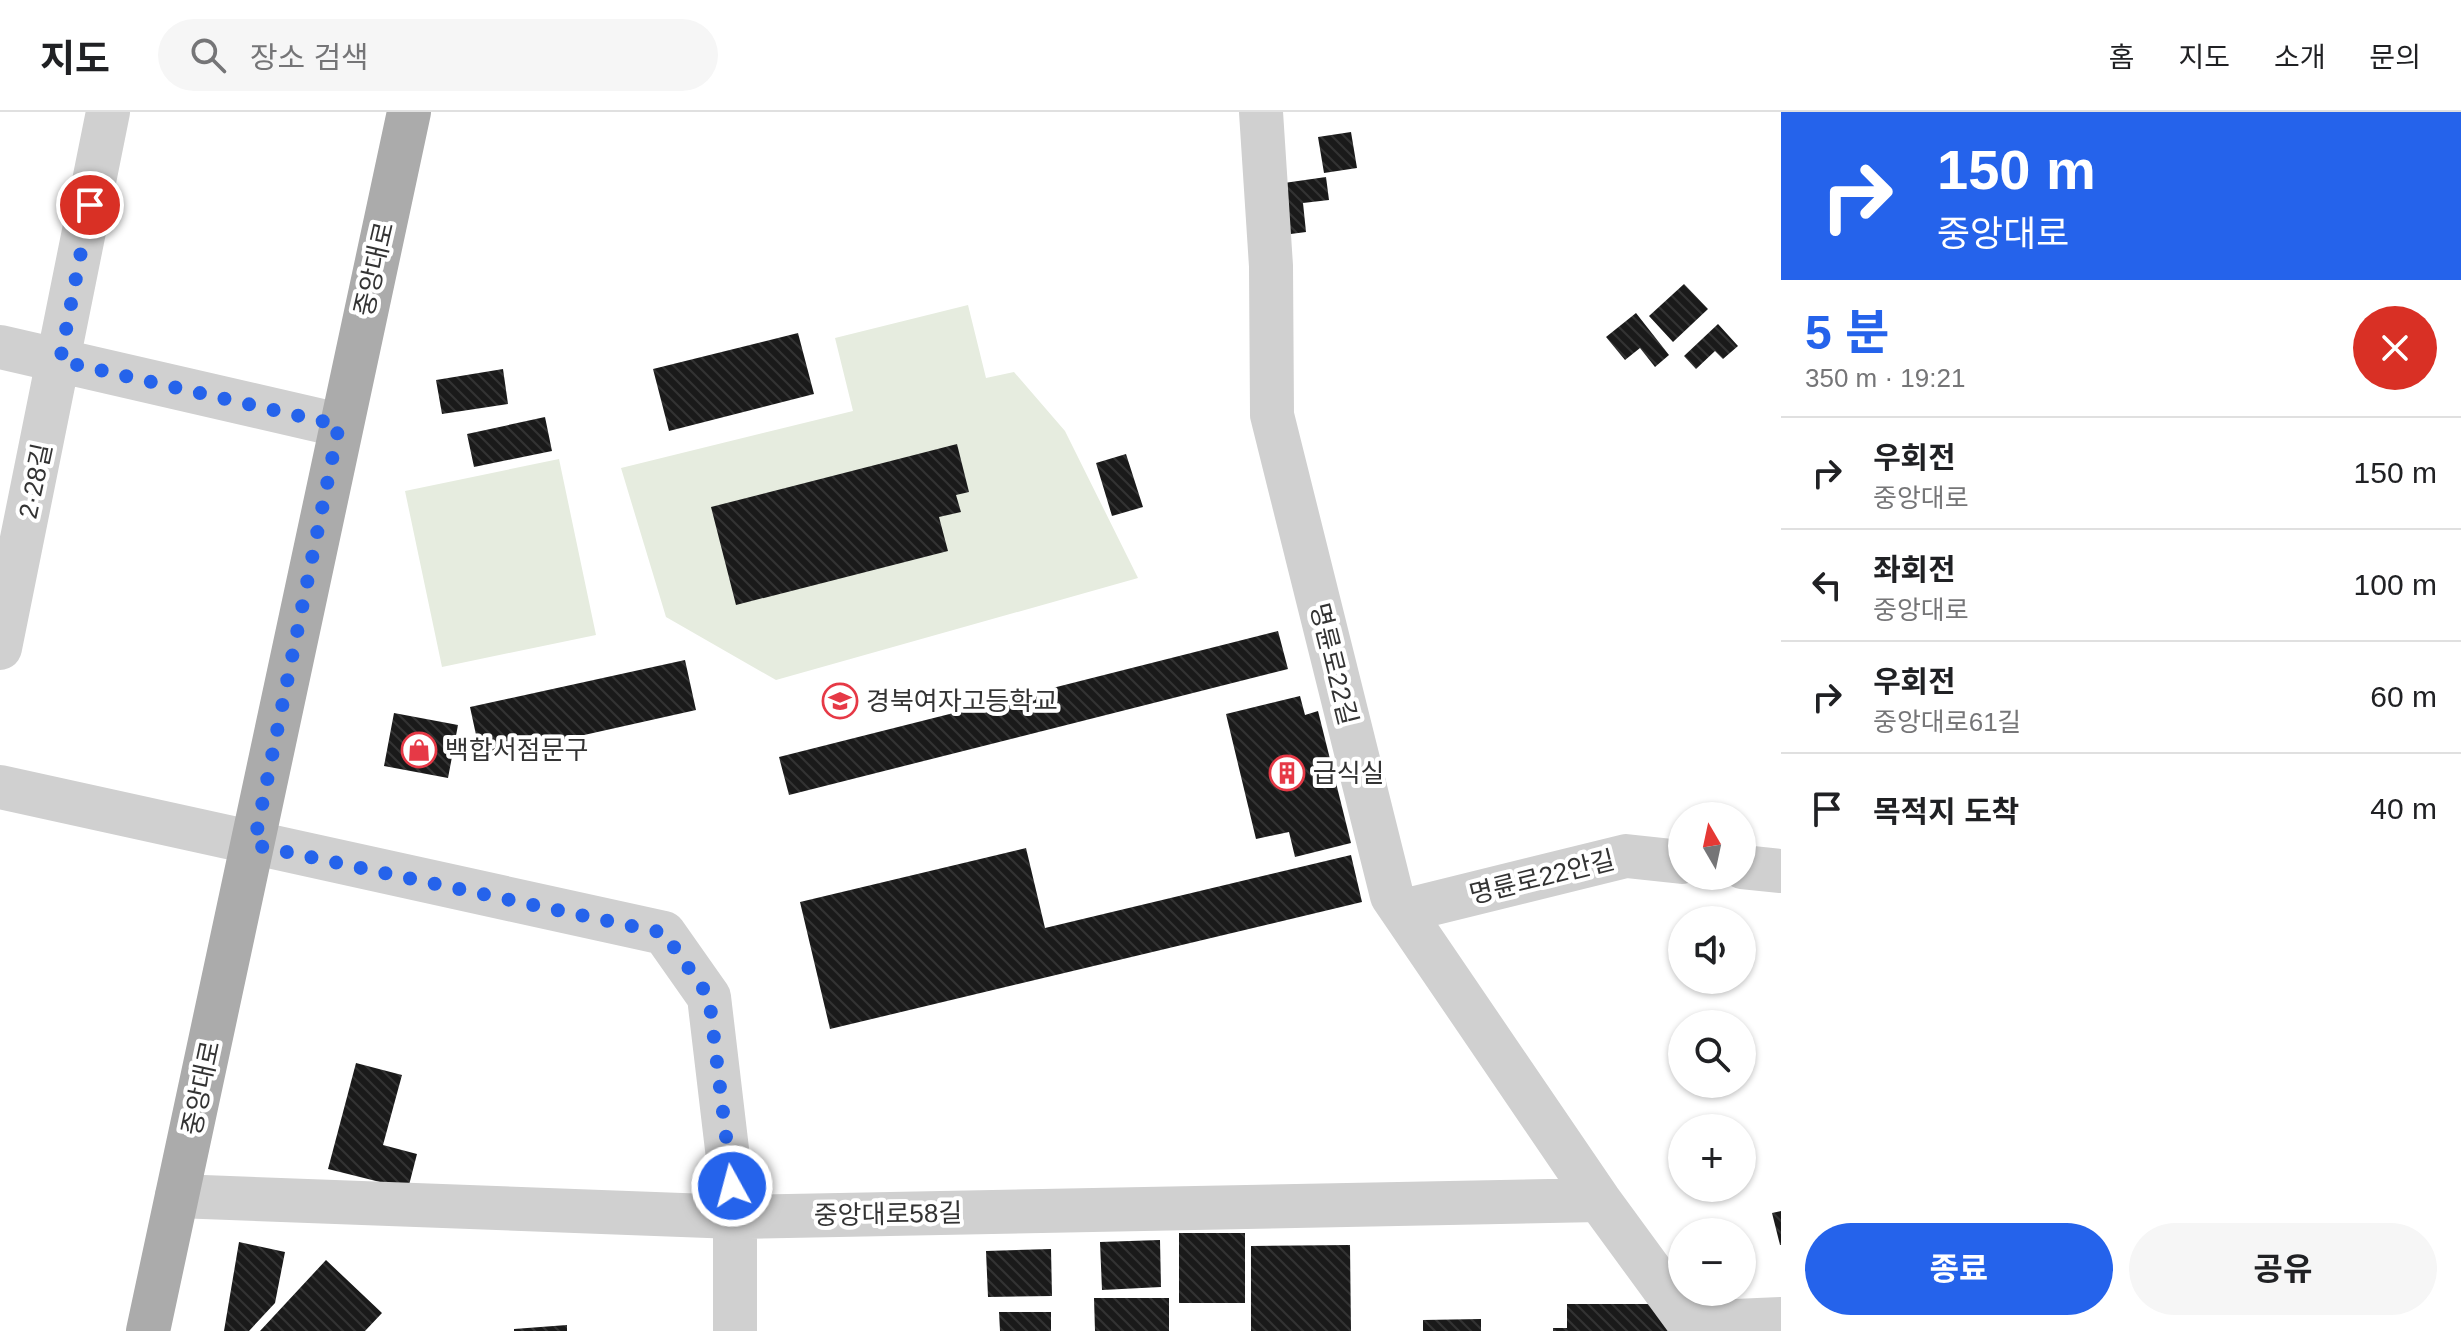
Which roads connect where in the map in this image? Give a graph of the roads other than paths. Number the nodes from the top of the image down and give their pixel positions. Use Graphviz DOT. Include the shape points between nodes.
graph roads {
  1 [pos="108,112"];
  2 [pos="409,112"];
  3 [pos="1261,112"];
  4 [pos="0,347"];
  5 [pos="60,361"];
  6 [pos="339,425"];
  7 [pos="0,648"];
  8 [pos="0,787"];
  9 [pos="254,845"];
  10 [pos="1668,860"];
  11 [pos="1756,868"];
  12 [pos="1781,871"];
  13 [pos="1403,911"];
  14 [pos="177,1196"];
  15 [pos="1599,1200"];
  16 [pos="735,1217"];
  17 [pos="160,1268"];
  18 [pos="1781,1319"];
  19 [pos="114,1331"];
  20 [pos="148,1331"];
  21 [pos="735,1331"];
  1 -- 5 [label="street, 2·28길"];
  2 -- 6 [label="main road, 중앙대로"];
  3 -- 13 [label="street, 명륜로22길" via="1271,266 1272,415 1392,896"];
  4 -- 5 [label="street"];
  5 -- 6 [label="street"];
  5 -- 7 [label="street, 2·28길"];
  6 -- 9 [label="main road, 중앙대로"];
  8 -- 9 [label="street"];
  9 -- 14 [label="main road, 중앙대로"];
  9 -- 16 [label="street" via="664,933 709,997"];
  10 -- 13 [label="street, 명륜로22안길" via="1626,856"];
  11 -- 12 [label="street"];
  13 -- 15 [label="street, 명륜로22길"];
  14 -- 16 [label="street, 중앙대로58길"];
  14 -- 17 [label="main road, 중앙대로"];
  15 -- 16 [label="street, 중앙대로58길"];
  15 -- 18 [label="street, 명륜로22길" via="1689,1323"];
  16 -- 21 [label="street"];
  17 -- 19 [label="main road"];
  17 -- 20 [label="main road, 중앙대로"];
}
